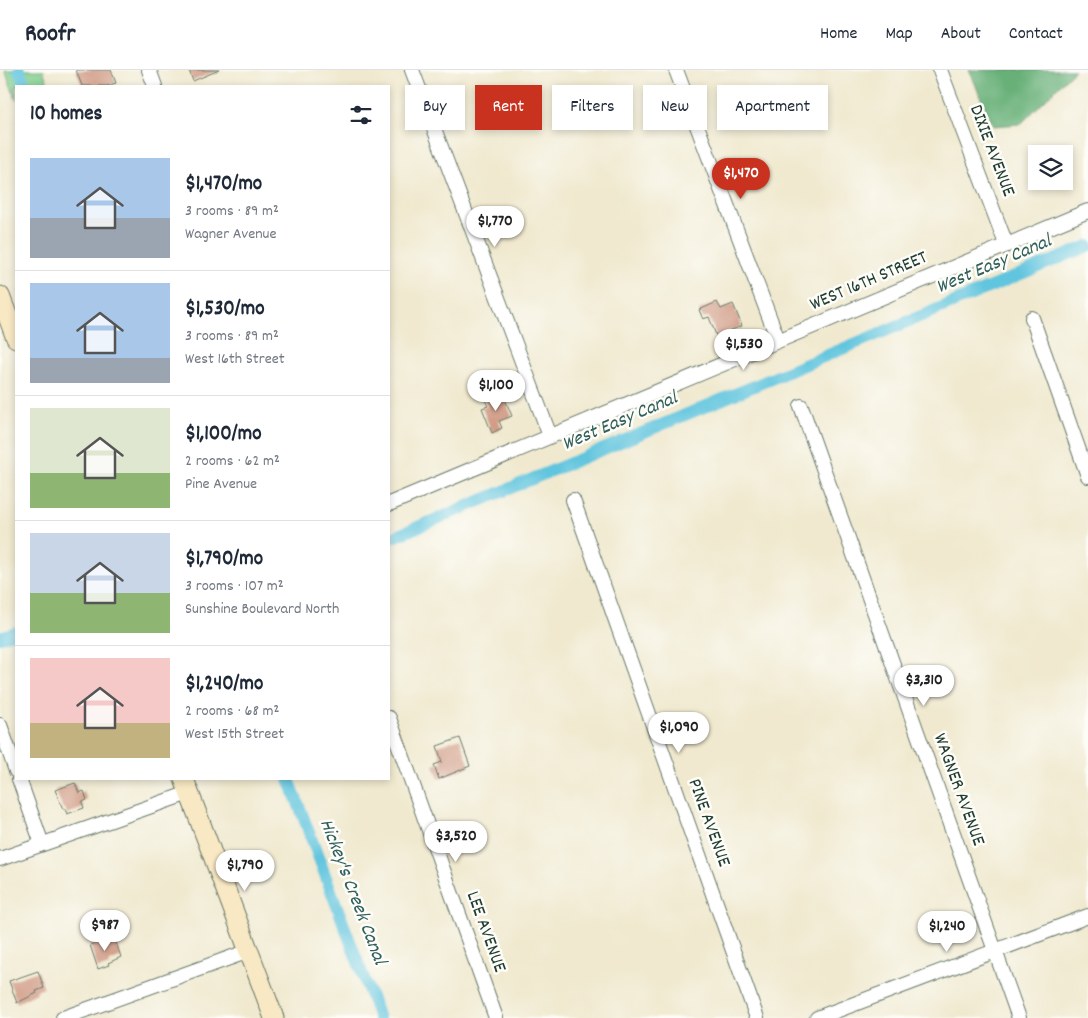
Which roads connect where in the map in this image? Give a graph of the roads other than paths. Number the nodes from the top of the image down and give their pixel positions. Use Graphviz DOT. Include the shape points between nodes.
graph roads {
  1 [pos="149,70"];
  2 [pos="412,70"];
  3 [pos="676,70"];
  4 [pos="940,70"];
  5 [pos="155,85"];
  6 [pos="1088,211"];
  7 [pos="1006,244"];
  8 [pos="0,296"];
  9 [pos="1032,318"];
  10 [pos="15,335"];
  11 [pos="778,340"];
  12 [pos="801,406"];
  13 [pos="550,436"];
  14 [pos="1088,476"];
  15 [pos="573,500"];
  16 [pos="390,504"];
  17 [pos="390,721"];
  18 [pos="0,726"];
  19 [pos="15,769"];
  20 [pos="19,780"];
  21 [pos="186,786"];
  22 [pos="42,844"];
  23 [pos="0,859"];
  24 [pos="1088,916"];
  25 [pos="249,951"];
  26 [pos="995,951"];
  27 [pos="63,1018"];
  28 [pos="274,1018"];
  29 [pos="496,1018"];
  30 [pos="757,1018"];
  31 [pos="817,1018"];
  32 [pos="1019,1018"];
  1 -- 5 [label="street"];
  2 -- 13 [label="street"];
  3 -- 11 [label="street"];
  4 -- 7 [label="street, DIXIE AVENUE"];
  6 -- 7 [label="street, WEST 16TH STREET"];
  7 -- 11 [label="street, WEST 16TH STREET"];
  8 -- 10 [label="street"];
  9 -- 14 [label="street"];
  11 -- 13 [label="street, WEST 16TH STREET"];
  12 -- 26 [label="street, WAGNER AVENUE"];
  13 -- 16 [label="street, WEST 16TH STREET"];
  15 -- 30 [label="street, PINE AVENUE"];
  17 -- 29 [label="street, LEE AVENUE"];
  18 -- 19 [label="street"];
  20 -- 22 [label="street"];
  21 -- 22 [label="street"];
  21 -- 25 [label="street"];
  22 -- 23 [label="street"];
  24 -- 26 [label="street"];
  25 -- 27 [label="street"];
  25 -- 28 [label="street"];
  26 -- 31 [label="street"];
  26 -- 32 [label="street, WAGNER AVENUE"];
}
